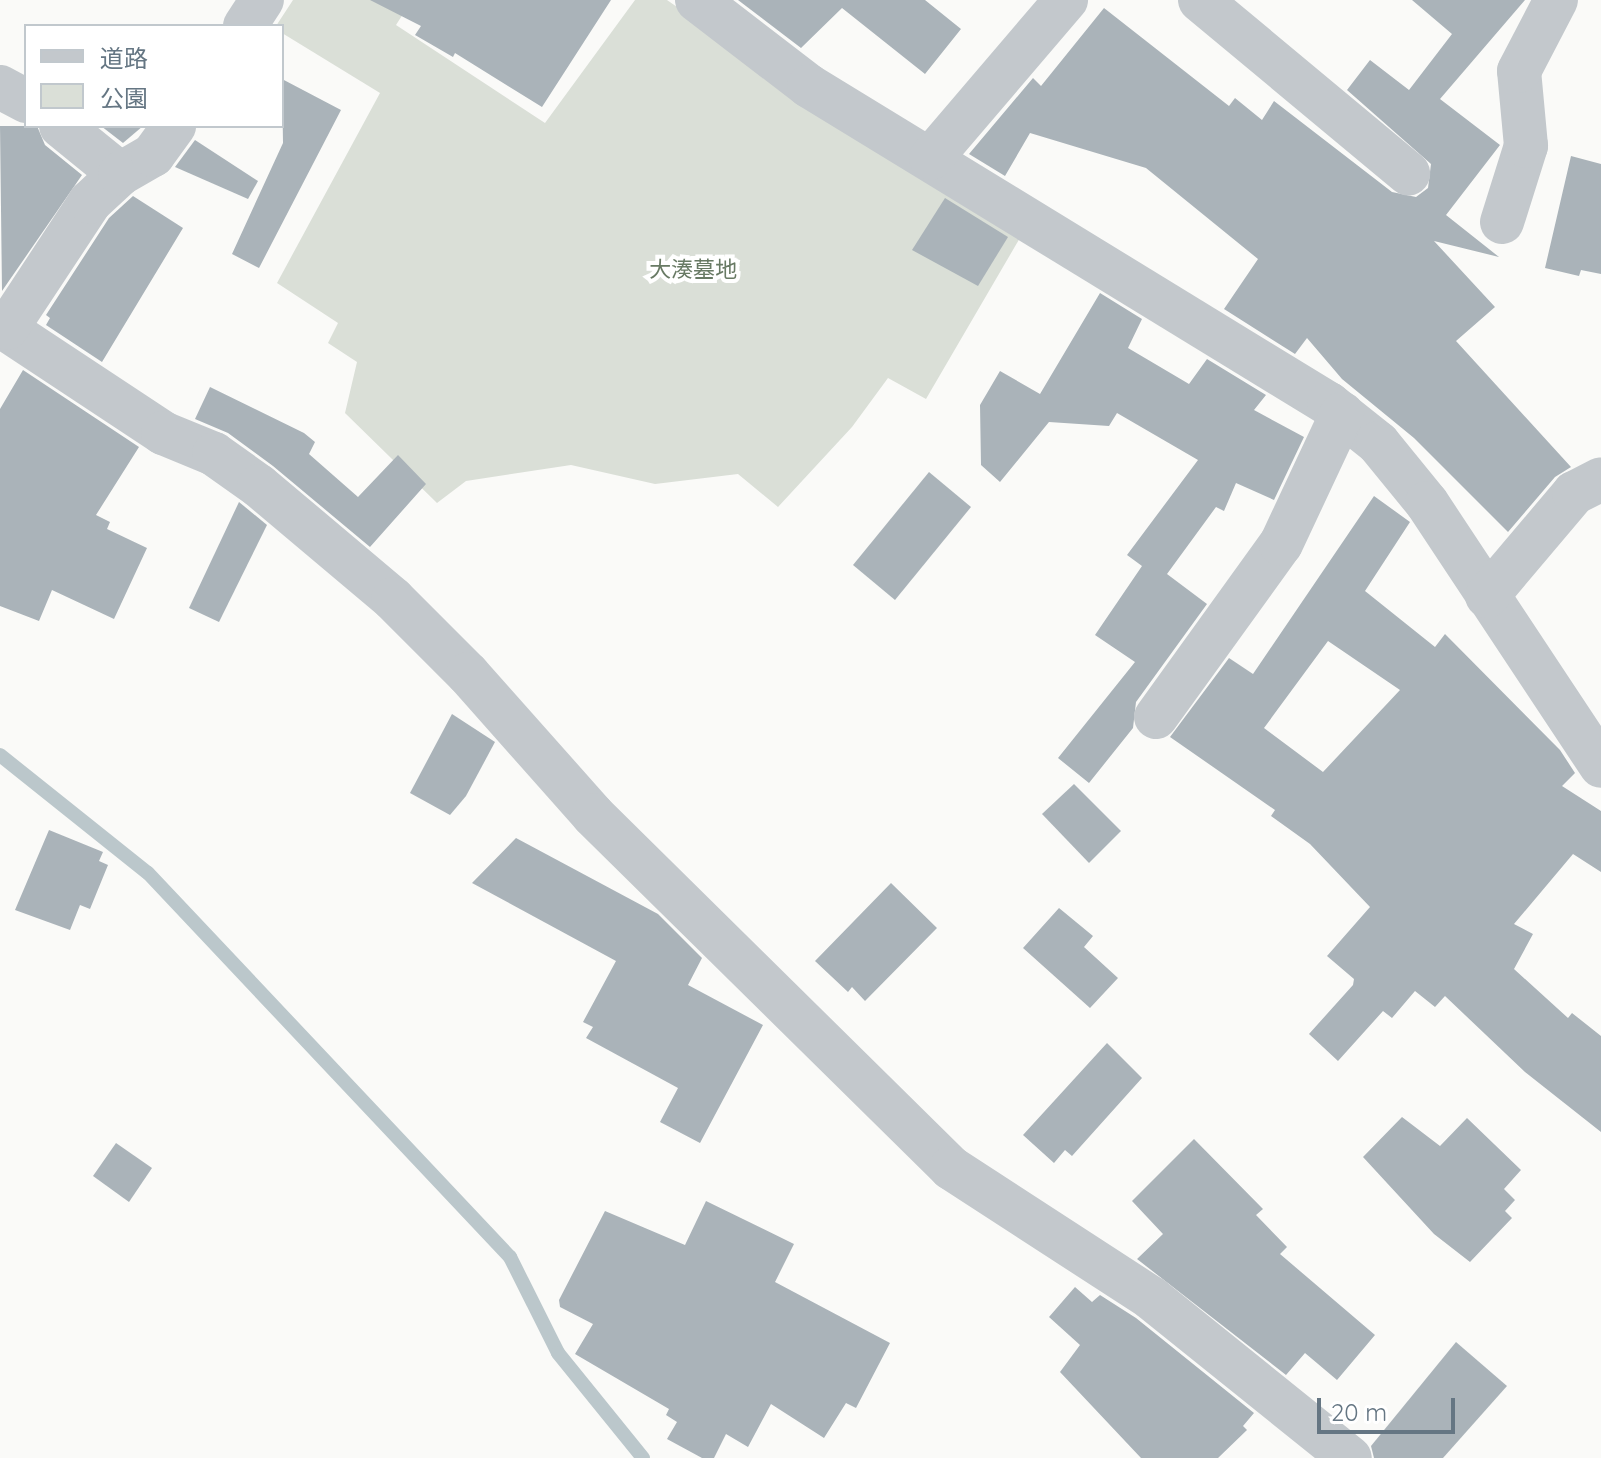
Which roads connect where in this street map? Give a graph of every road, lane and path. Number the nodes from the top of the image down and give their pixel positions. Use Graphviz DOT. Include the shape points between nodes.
graph roads {
  1 [pos="262,0"];
  2 [pos="697,0"];
  3 [pos="1066,0"];
  4 [pos="1200,0"];
  5 [pos="1556,0"];
  6 [pos="246,24"];
  7 [pos="0,87"];
  8 [pos="24,100"];
  9 [pos="63,128"];
  10 [pos="173,128"];
  11 [pos="931,158"];
  12 [pos="1408,173"];
  13 [pos="120,174"];
  14 [pos="1502,222"];
  15 [pos="3,327"];
  16 [pos="1342,414"];
  17 [pos="1601,479"];
  18 [pos="1487,596"];
  19 [pos="1156,717"];
  20 [pos="1601,766"];
  21 [pos="1350,1458"];
  1 -- 6 [label="street"];
  2 -- 11 [label="street" via="809,86"];
  3 -- 11 [label="street"];
  4 -- 12 [label="street"];
  5 -- 14 [label="street" via="1519,71 1526,146"];
  7 -- 8 [label="street"];
  9 -- 13 [label="street"];
  10 -- 13 [label="street" via="153,155"];
  11 -- 16 [label="street"];
  13 -- 15 [label="street" via="90,202"];
  15 -- 21 [label="street" via="163,433 214,454 271,496 393,599 468,674 593,815 951,1168 1151,1298"];
  16 -- 18 [label="street" via="1402,471"];
  16 -- 19 [label="street" via="1281,544"];
  17 -- 18 [label="street" via="1574,493"];
  18 -- 20 [label="street"];
}
